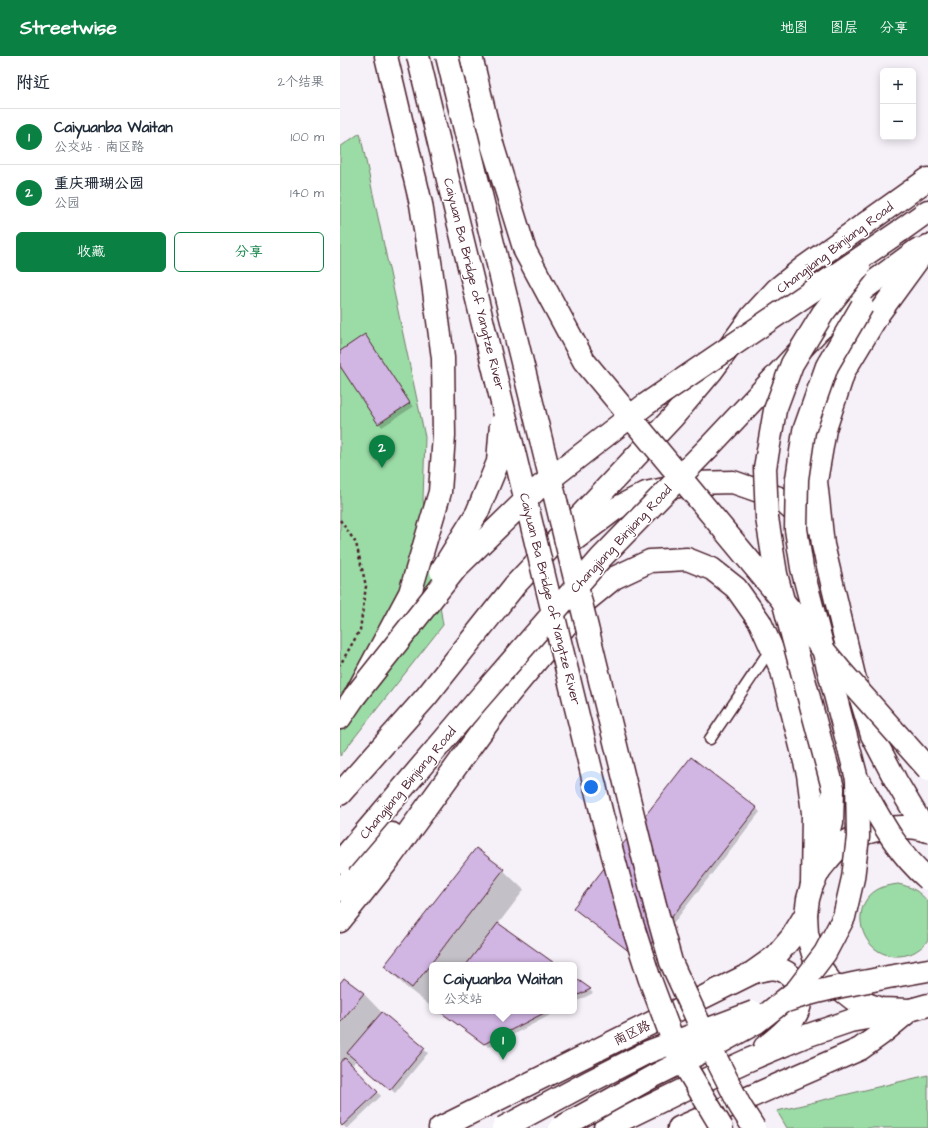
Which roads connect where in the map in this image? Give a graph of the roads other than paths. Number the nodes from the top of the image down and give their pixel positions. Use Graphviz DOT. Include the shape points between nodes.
graph roads {
  1 [pos="386,56"];
  2 [pos="418,56"];
  3 [pos="447,56"];
  4 [pos="471,56"];
  5 [pos="492,144"];
  6 [pos="928,179"];
  7 [pos="928,211"];
  8 [pos="900,230"];
  9 [pos="928,242"];
  10 [pos="928,246"];
  11 [pos="823,545"];
  12 [pos="515,585"];
  13 [pos="772,647"];
  14 [pos="348,702"];
  15 [pos="340,718"];
  16 [pos="710,739"];
  17 [pos="469,750"];
  18 [pos="928,769"];
  19 [pos="857,779"];
  20 [pos="340,794"];
  21 [pos="927,831"];
  22 [pos="340,862"];
  23 [pos="816,877"];
  24 [pos="928,879"];
  25 [pos="340,890"];
  26 [pos="806,914"];
  27 [pos="340,922"];
  28 [pos="928,970"];
  29 [pos="752,973"];
  30 [pos="923,1010"];
  31 [pos="746,1061"];
  32 [pos="440,1128"];
  33 [pos="503,1128"];
  34 [pos="560,1128"];
  35 [pos="605,1128"];
  36 [pos="679,1128"];
  37 [pos="722,1128"];
  38 [pos="754,1128"];
  1 -- 14 [label="main road, bridge" via="421,204 431,268 443,358 444,435 440,492 410,593"];
  2 -- 37 [label="main road, Caiyuan Ba Bridge of Yangtze River, bridge" via="598,799 628,911 648,977 678,1054"];
  3 -- 38 [label="main road, bridge" via="671,962 740,1106"];
  4 -- 5 [label="main road"];
  5 -- 14 [label="main road, bridge" via="504,323 504,393 498,462 477,513 447,562"];
  5 -- 18 [label="main road, bridge" via="525,251 584,362 841,671"];
  6 -- 12 [label="main road, Changjiang Binjiang Road" via="777,289 752,316 711,372 673,417"];
  7 -- 8 [label="main road"];
  8 -- 14 [label="main road, bridge" via="645,405 536,490 457,567"];
  8 -- 23 [label="main road, bridge" via="858,268 822,313 792,364 775,410 765,468 767,518 776,574 833,788 832,823"];
  9 -- 19 [label="main road, bridge" via="891,275 862,306 827,366 804,431 797,479 796,529 802,568"];
  9 -- 22 [label="main road, Changjiang Binjiang Road, bridge" via="864,289 819,330 601,558"];
  10 -- 11 [label="main road" via="879,312 844,371 825,429 816,481"];
  11 -- 12 [label="main road" via="808,524 780,498 733,482 693,483 646,493 615,509"];
  11 -- 21 [label="main road" via="854,676 872,735 896,782"];
  12 -- 20 [label="main road, Changjiang Binjiang Road" via="426,697"];
  13 -- 16 [label="lane"];
  13 -- 17 [label="main road" via="760,622 736,588 712,569 687,559 650,561 614,578 587,600 508,695"];
  13 -- 23 [label="main road" via="782,671 808,774"];
  14 -- 15 [label="main road"];
  17 -- 25 [label="main road"];
  17 -- 27 [label="main road"];
  19 -- 24 [label="main road, bridge" via="890,837"];
  19 -- 34 [label="main road, bridge" via="858,837 853,878 844,916 826,953 796,990 757,1022"];
  21 -- 23 [label="main road" via="896,826 867,832 841,846"];
  23 -- 26 [label="main road"];
  26 -- 29 [label="main road, 南区路" via="776,956"];
  26 -- 30 [label="main road" via="807,934 814,957 830,981 854,999 881,1009"];
  28 -- 33 [label="main road, bridge" via="801,996 727,1021 648,1052"];
  29 -- 31 [label="main road" via="778,968 788,973 795,980 800,992 800,1007 782,1034"];
  29 -- 32 [label="main road, 南区路"];
  30 -- 31 [label="main road" via="850,1021"];
  30 -- 36 [label="main road" via="860,1049"];
  31 -- 35 [label="main road"];
}
